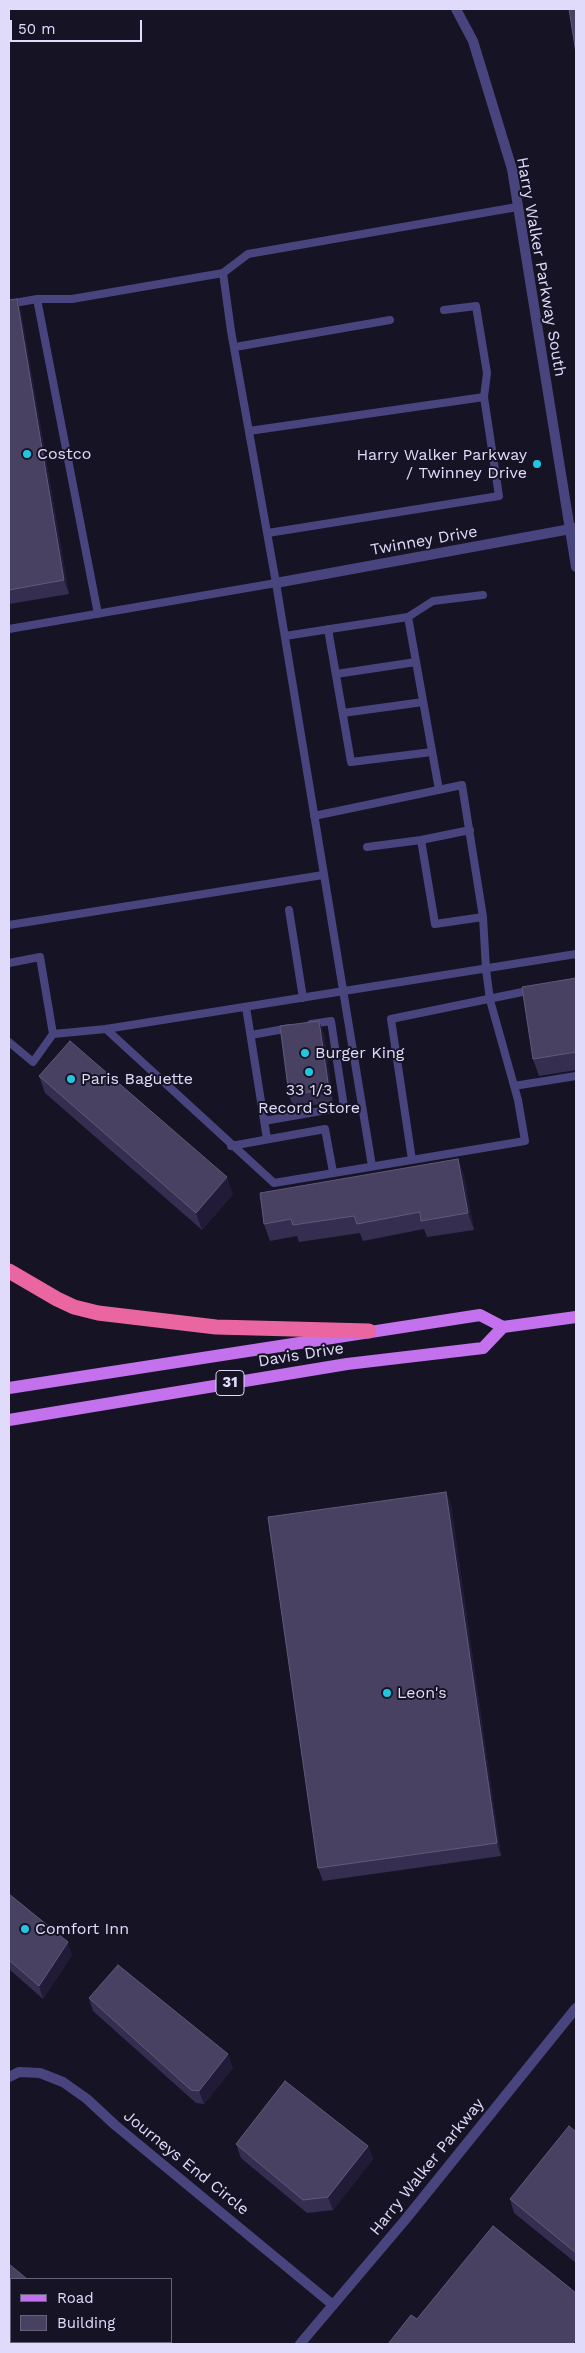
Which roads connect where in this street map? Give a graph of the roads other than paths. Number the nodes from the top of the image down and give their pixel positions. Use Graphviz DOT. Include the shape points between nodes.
graph roads {
  1 [pos="456,9"];
  2 [pos="517,207"];
  3 [pos="223,273"];
  4 [pos="37,299"];
  5 [pos="9,304"];
  6 [pos="444,310"];
  7 [pos="390,320"];
  8 [pos="235,346"];
  9 [pos="484,397"];
  10 [pos="250,431"];
  11 [pos="573,529"];
  12 [pos="268,533"];
  13 [pos="576,567"];
  14 [pos="276,583"];
  15 [pos="483,594"];
  16 [pos="98,614"];
  17 [pos="408,617"];
  18 [pos="9,629"];
  19 [pos="328,629"];
  20 [pos="285,636"];
  21 [pos="416,662"];
  22 [pos="336,674"];
  23 [pos="423,702"];
  24 [pos="343,713"];
  25 [pos="432,752"];
  26 [pos="439,790"];
  27 [pos="314,816"];
  28 [pos="470,830"];
  29 [pos="421,840"];
  30 [pos="367,848"];
  31 [pos="323,875"];
  32 [pos="289,910"];
  33 [pos="483,917"];
  34 [pos="9,925"];
  35 [pos="576,954"];
  36 [pos="9,963"];
  37 [pos="486,968"];
  38 [pos="538,989"];
  39 [pos="342,991"];
  40 [pos="303,998"];
  41 [pos="490,1000"];
  42 [pos="246,1007"];
  43 [pos="304,1026"];
  44 [pos="295,1027"];
  45 [pos="106,1029"];
  46 [pos="54,1034"];
  47 [pos="251,1035"];
  48 [pos="9,1042"];
  49 [pos="576,1076"];
  50 [pos="514,1086"];
  51 [pos="264,1121"];
  52 [pos="267,1139"];
  53 [pos="231,1146"];
  54 [pos="412,1160"];
  55 [pos="372,1166"];
  56 [pos="332,1172"];
  57 [pos="9,1271"];
  58 [pos="576,1317"];
  59 [pos="502,1327"];
  60 [pos="369,1331"];
  61 [pos="9,1388"];
  62 [pos="9,1420"];
  63 [pos="576,2008"];
  64 [pos="9,2077"];
  65 [pos="333,2304"];
  66 [pos="300,2344"];
  1 -- 2 [label="street, Harry Walker Parkway South" via="473,41 512,169"];
  2 -- 3 [label="lane" via="248,254"];
  2 -- 11 [label="street, Harry Walker Parkway South"];
  3 -- 4 [label="lane" via="72,298"];
  3 -- 8 [label="lane"];
  4 -- 5 [label="lane"];
  4 -- 16 [label="lane"];
  6 -- 9 [label="lane" via="476,306 487,374"];
  7 -- 8 [label="lane"];
  8 -- 10 [label="lane"];
  9 -- 10 [label="lane"];
  9 -- 12 [label="lane" via="499,496"];
  10 -- 12 [label="lane"];
  11 -- 13 [label="street, Harry Walker Parkway South"];
  11 -- 14 [label="street, Twinney Drive"];
  12 -- 14 [label="lane"];
  14 -- 16 [label="lane"];
  14 -- 20 [label="lane"];
  15 -- 17 [label="lane" via="433,601"];
  16 -- 18 [label="lane"];
  17 -- 19 [label="lane"];
  17 -- 21 [label="lane"];
  19 -- 20 [label="lane"];
  19 -- 22 [label="lane"];
  20 -- 27 [label="lane"];
  21 -- 22 [label="lane"];
  21 -- 23 [label="lane"];
  22 -- 24 [label="lane"];
  23 -- 24 [label="lane"];
  23 -- 25 [label="lane"];
  24 -- 25 [label="lane" via="351,762"];
  25 -- 26 [label="lane"];
  26 -- 27 [label="lane"];
  26 -- 28 [label="lane" via="462,786"];
  27 -- 31 [label="lane"];
  28 -- 29 [label="lane"];
  28 -- 33 [label="lane"];
  29 -- 30 [label="lane"];
  29 -- 33 [label="lane" via="435,924"];
  31 -- 34 [label="lane"];
  31 -- 39 [label="lane"];
  32 -- 40 [label="lane"];
  33 -- 37 [label="lane"];
  35 -- 37 [label="lane"];
  36 -- 46 [label="lane" via="40,957"];
  37 -- 39 [label="lane"];
  37 -- 41 [label="lane"];
  38 -- 41 [label="lane"];
  39 -- 40 [label="lane"];
  39 -- 55 [label="lane"];
  40 -- 42 [label="lane"];
  41 -- 50 [label="lane"];
  41 -- 54 [label="lane" via="392,1020"];
  42 -- 45 [label="lane"];
  42 -- 47 [label="lane"];
  43 -- 51 [label="lane" via="330,1021 344,1107"];
  44 -- 47 [label="lane"];
  45 -- 46 [label="lane"];
  45 -- 53 [label="lane"];
  46 -- 48 [label="lane" via="33,1062"];
  47 -- 51 [label="lane"];
  49 -- 50 [label="lane"];
  50 -- 54 [label="lane" via="525,1141"];
  51 -- 52 [label="lane"];
  52 -- 53 [label="lane"];
  52 -- 56 [label="lane" via="325,1129"];
  53 -- 56 [label="lane" via="274,1183"];
  54 -- 55 [label="lane"];
  55 -- 56 [label="lane"];
  57 -- 60 [label="highway" via="74,1307 107,1314 216,1327"];
  58 -- 59 [label="main road"];
  59 -- 60 [label="main road, Davis Drive / 31" via="480,1315"];
  59 -- 62 [label="main road, Davis Drive / 31" via="483,1348 347,1364"];
  60 -- 61 [label="main road, Davis Drive / 31"];
  63 -- 65 [label="street, Harry Walker Parkway"];
  64 -- 65 [label="street, Journeys End Circle" via="19,2072 40,2073 63,2082"];
  65 -- 66 [label="street, Harry Walker Parkway"];
}
